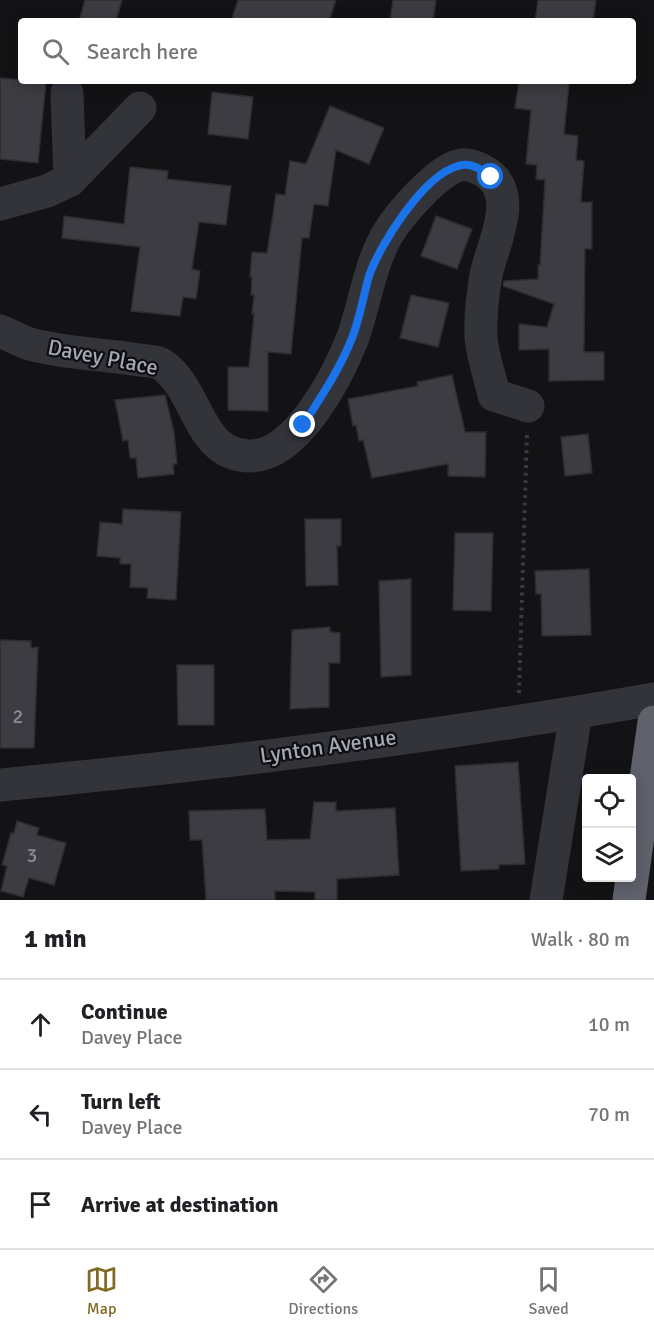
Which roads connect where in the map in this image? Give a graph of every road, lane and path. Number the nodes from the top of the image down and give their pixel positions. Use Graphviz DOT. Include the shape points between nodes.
graph roads {
  1 [pos="68,93"];
  2 [pos="140,108"];
  3 [pos="70,180"];
  4 [pos="0,204"];
  5 [pos="0,331"];
  6 [pos="528,406"];
  7 [pos="654,699"];
  8 [pos="576,713"];
  9 [pos="518,721"];
  10 [pos="654,722"];
  11 [pos="0,785"];
  12 [pos="546,900"];
  13 [pos="629,900"];
  1 -- 3 [label="street"];
  2 -- 3 [label="street"];
  3 -- 4 [label="street"];
  5 -- 6 [label="street, Davey Place" via="29,344 162,364 182,382 208,435 225,451 250,456 277,449 303,425 338,370 388,234 443,172 460,165 477,166 499,188 502,203 502,217 486,275 483,345 494,395"];
  6 -- 9 [label="path"];
  7 -- 8 [label="street, Lynton Avenue"];
  8 -- 9 [label="street, Lynton Avenue"];
  8 -- 12 [label="street"];
  9 -- 11 [label="street, Lynton Avenue" via="132,772"];
  10 -- 13 [label="highway"];
}
